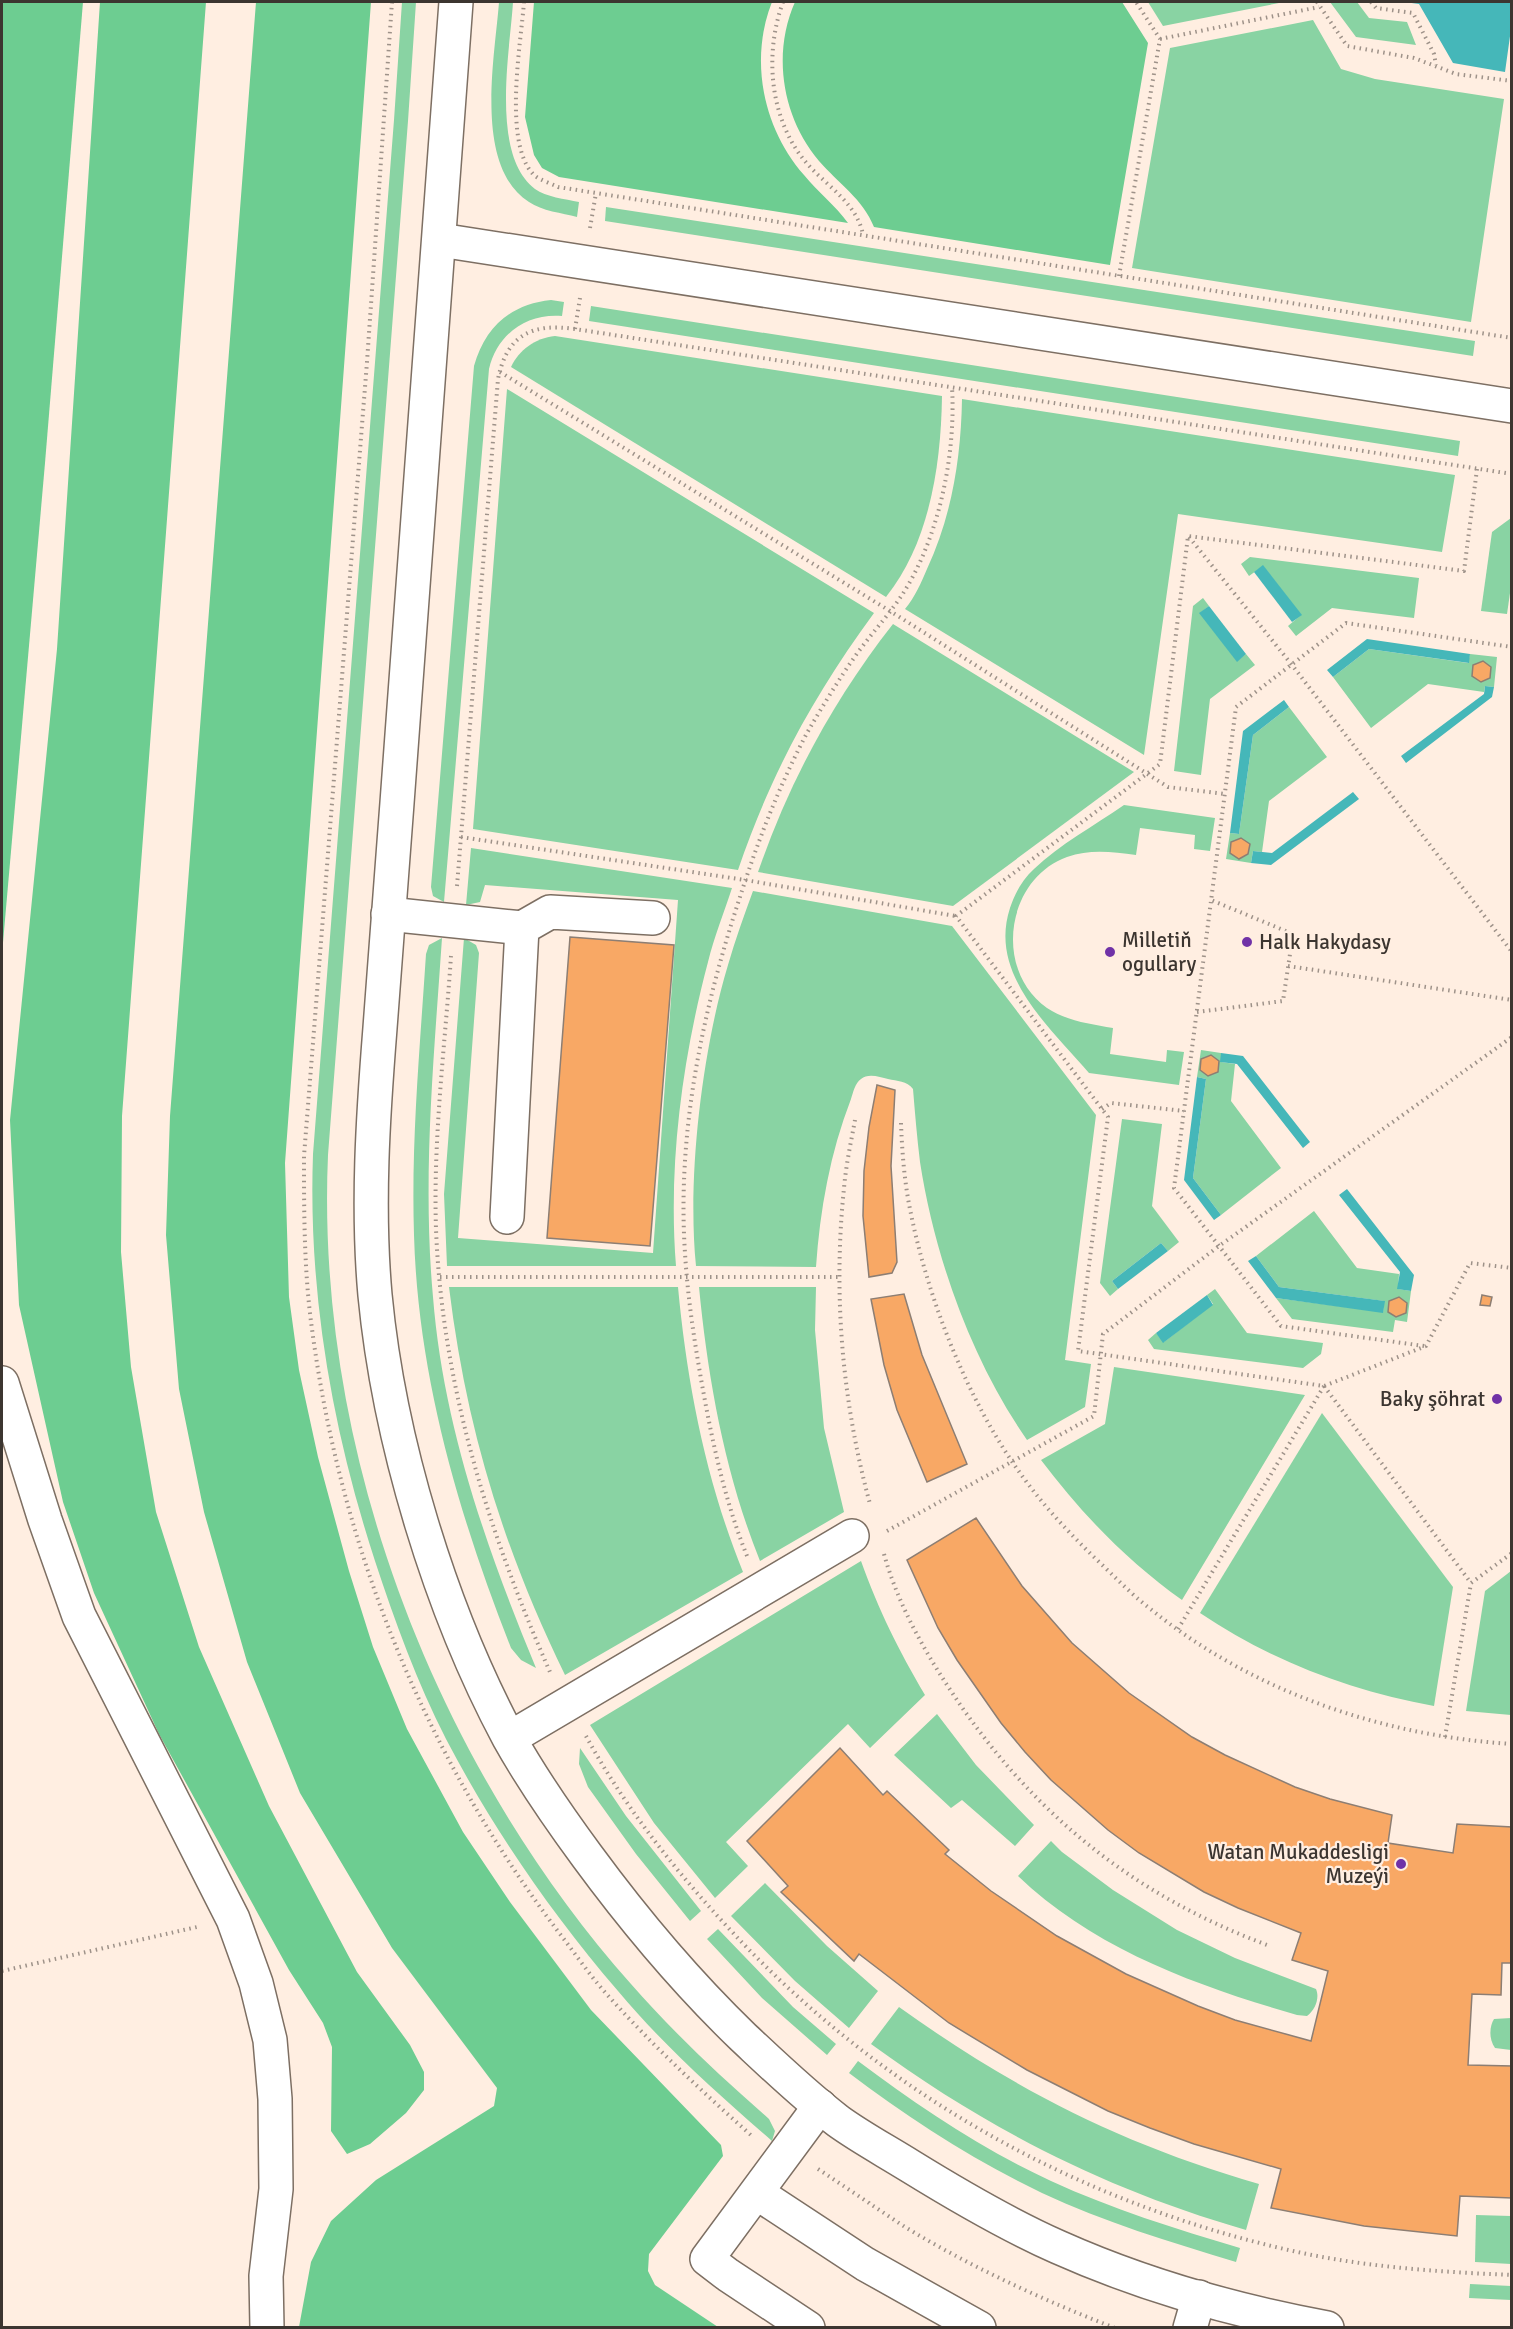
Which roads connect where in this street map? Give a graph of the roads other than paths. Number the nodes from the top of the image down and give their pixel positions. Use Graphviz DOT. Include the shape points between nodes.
graph roads {
  1 [pos="456,2"];
  2 [pos="440,240"];
  3 [pos="1512,406"];
  4 [pos="388,914"];
  5 [pos="654,918"];
  6 [pos="522,928"];
  7 [pos="507,1217"];
  8 [pos="2,1383"];
  9 [pos="866,1536"];
  10 [pos="510,1738"];
  11 [pos="820,2106"];
  12 [pos="757,2193"];
  13 [pos="1195,2312"];
  14 [pos="267,2328"];
  15 [pos="808,2328"];
  16 [pos="980,2328"];
  17 [pos="1327,2328"];
  1 -- 2 [label="lane"];
  2 -- 3 [label="lane"];
  2 -- 4 [label="lane"];
  4 -- 6 [label="lane"];
  4 -- 10 [label="lane" via="372,1218 375,1295 384,1362 406,1467 440,1577 467,1648"];
  5 -- 6 [label="lane" via="550,912"];
  6 -- 7 [label="lane"];
  8 -- 14 [label="lane" via="79,1616 233,1919 256,1983 270,2040 275,2098 276,2189 266,2276"];
  9 -- 10 [label="lane" via="763,1589"];
  10 -- 11 [label="lane" via="571,1834 653,1942 709,2004"];
  11 -- 12 [label="lane"];
  11 -- 13 [label="lane" via="888,2153 1012,2225 1105,2265"];
  12 -- 15 [label="lane" via="707,2259"];
  12 -- 16 [label="lane" via="865,2264"];
  13 -- 17 [label="lane"];
}
